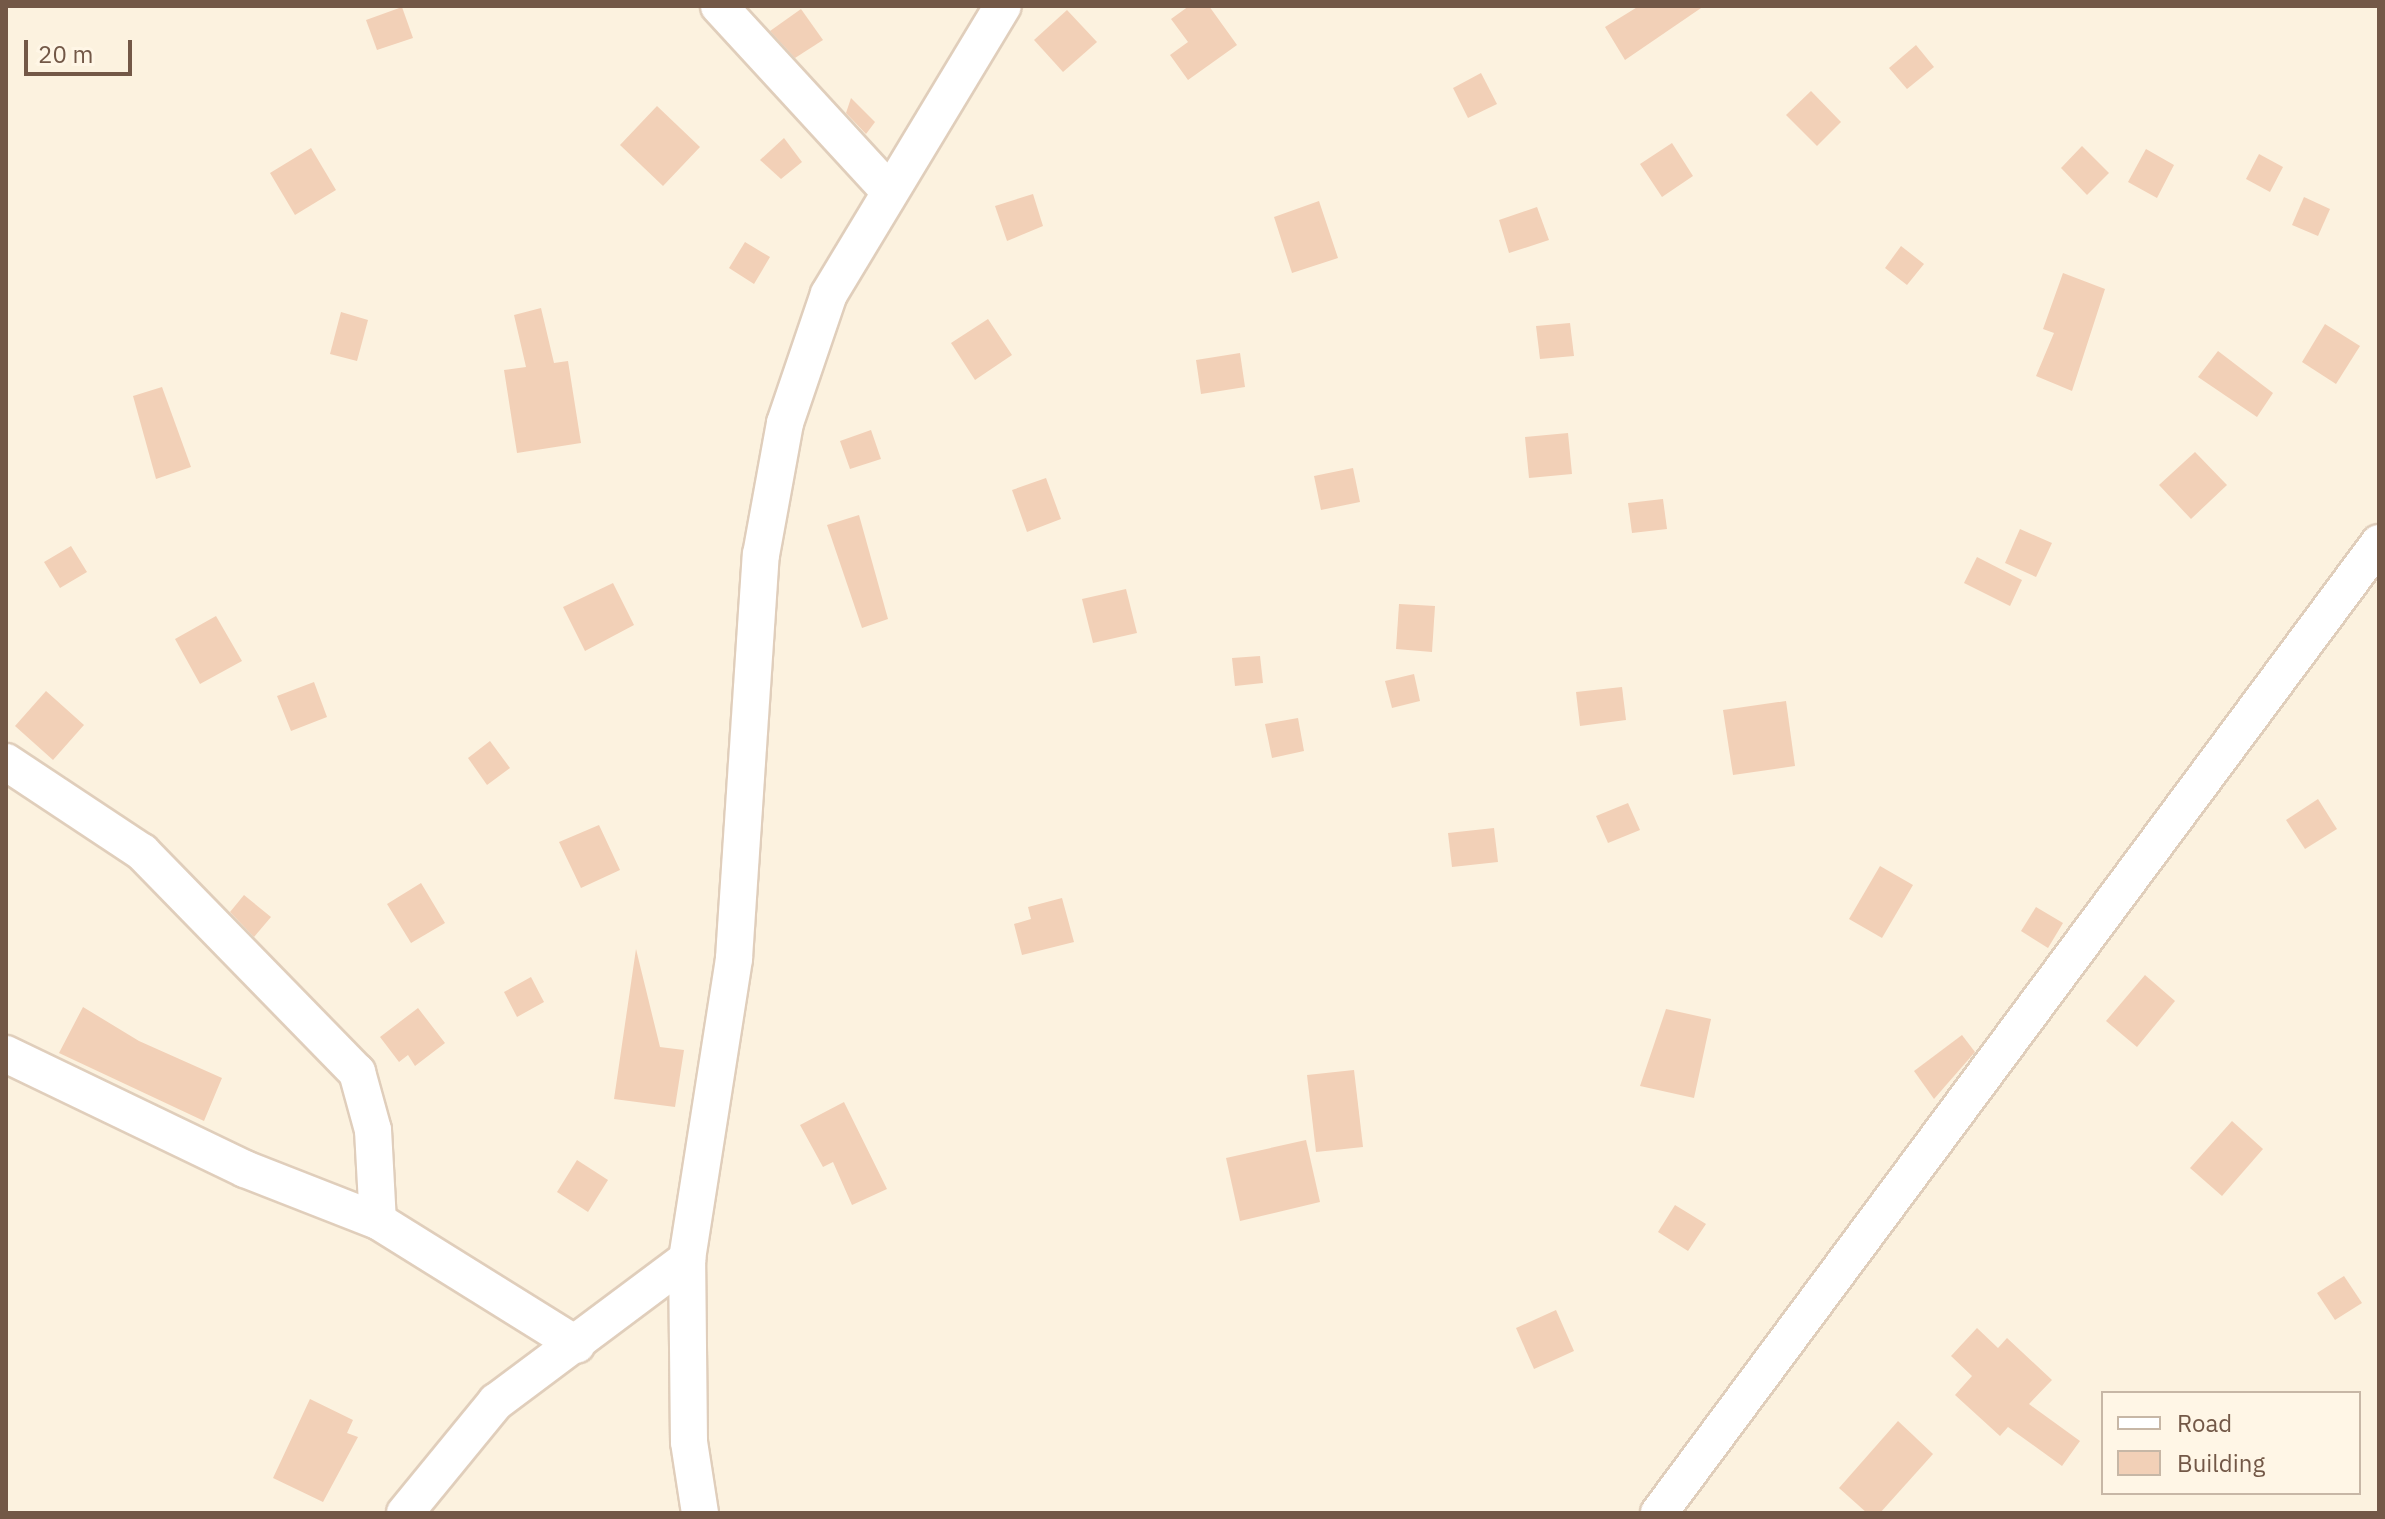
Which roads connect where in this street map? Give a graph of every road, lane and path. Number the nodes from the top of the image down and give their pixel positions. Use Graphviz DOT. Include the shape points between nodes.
graph roads {
  1 [pos="719,6"];
  2 [pos="1003,6"];
  3 [pos="888,190"];
  4 [pos="2379,543"];
  5 [pos="6,762"];
  6 [pos="6,1054"];
  7 [pos="378,1221"];
  8 [pos="687,1259"];
  9 [pos="577,1345"];
  10 [pos="405,1513"];
  11 [pos="700,1513"];
  12 [pos="1659,1513"];
  1 -- 3 [label="street"];
  2 -- 3 [label="street"];
  3 -- 8 [label="street" via="829,294 782,438 761,555 734,958"];
  4 -- 12 [label="street"];
  5 -- 7 [label="street" via="142,852 357,1072 373,1130"];
  6 -- 7 [label="street" via="245,1169"];
  7 -- 9 [label="street"];
  8 -- 9 [label="street"];
  8 -- 11 [label="street" via="689,1442"];
  9 -- 10 [label="street" via="496,1402"];
}
